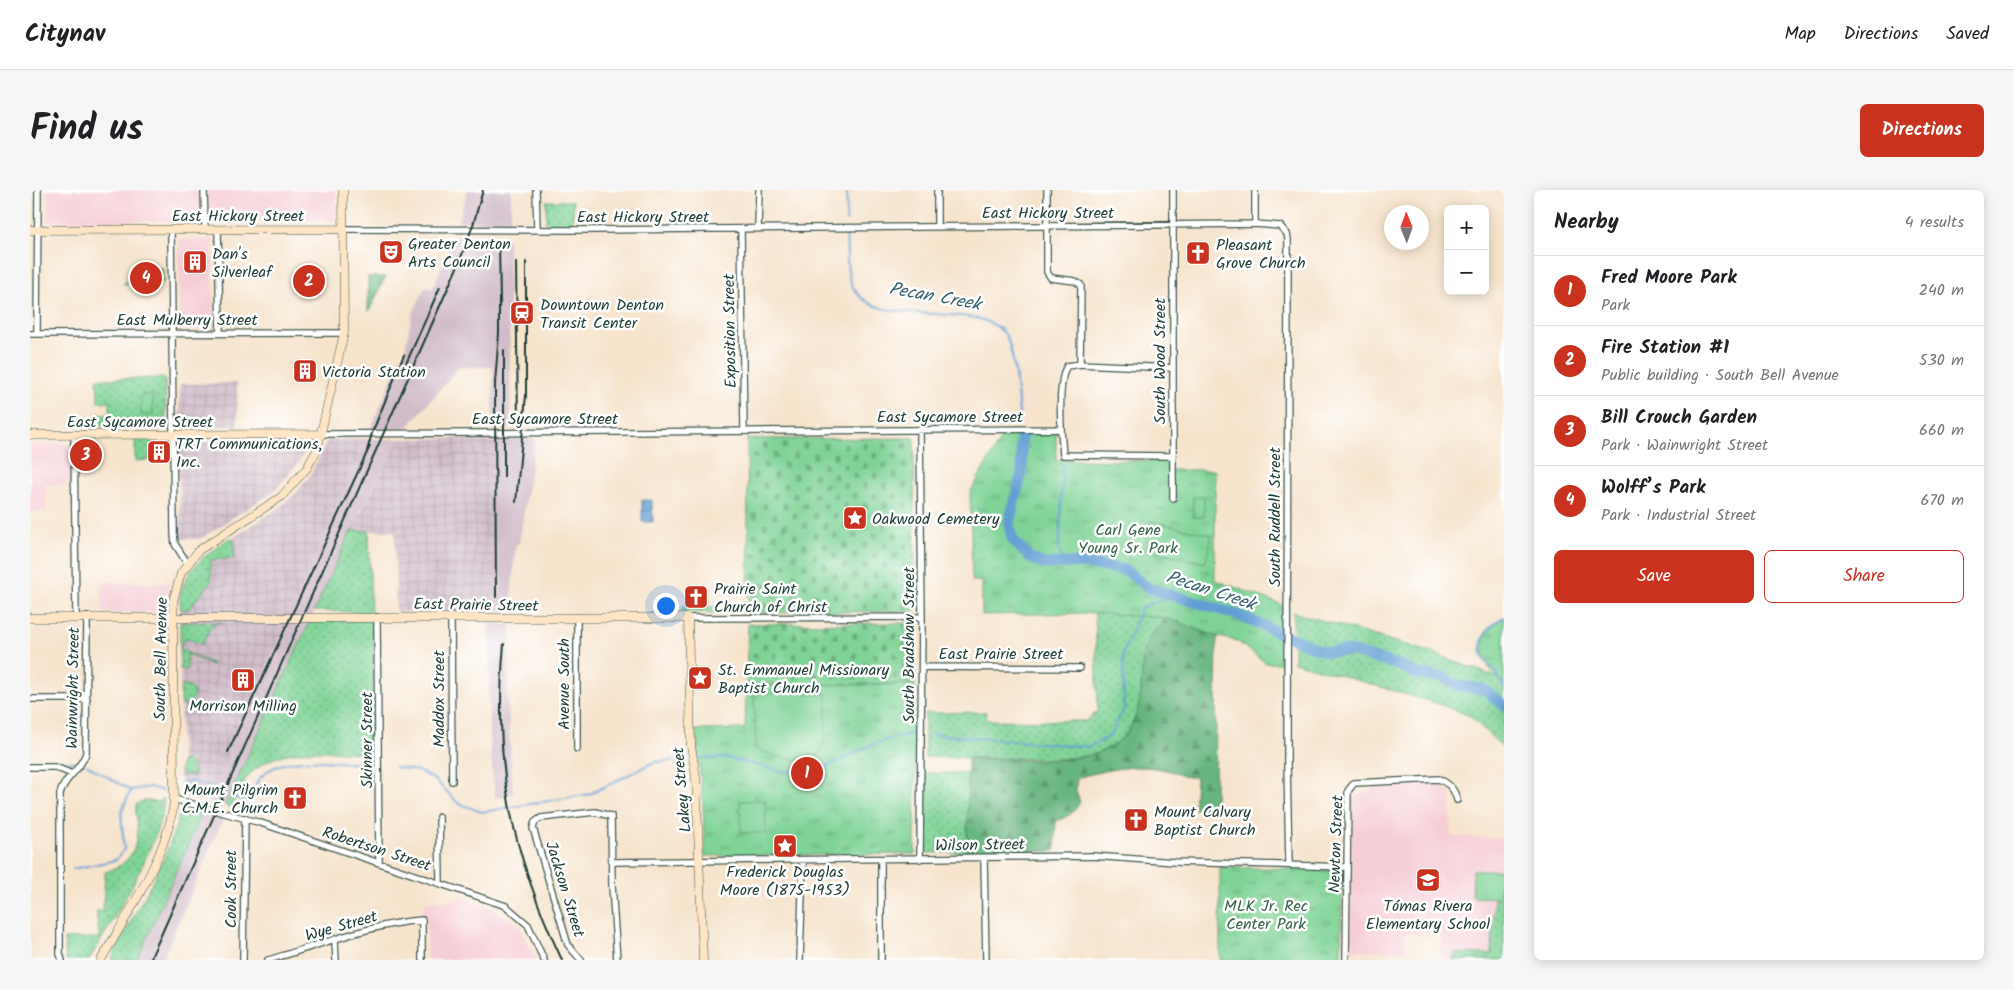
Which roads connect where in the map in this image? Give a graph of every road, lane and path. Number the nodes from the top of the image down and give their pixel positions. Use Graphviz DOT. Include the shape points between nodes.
graph roads {
  1 [pos="38,190"];
  2 [pos="204,190"];
  3 [pos="343,190"];
  4 [pos="536,190"];
  5 [pos="759,190"];
  6 [pos="937,190"];
  7 [pos="1047,190"];
  8 [pos="1173,190"];
  9 [pos="1255,190"];
  10 [pos="1255,224"];
  11 [pos="1173,225"];
  12 [pos="1047,226"];
  13 [pos="937,227"];
  14 [pos="171,229"];
  15 [pos="205,229"];
  16 [pos="218,229"];
  17 [pos="343,229"];
  18 [pos="758,229"];
  19 [pos="34,230"];
  20 [pos="537,230"];
  21 [pos="741,230"];
  22 [pos="30,287"];
  23 [pos="38,287"];
  24 [pos="344,332"];
  25 [pos="171,333"];
  26 [pos="220,333"];
  27 [pos="30,334"];
  28 [pos="37,334"];
  29 [pos="1080,364"];
  30 [pos="1173,368"];
  31 [pos="1061,429"];
  32 [pos="920,430"];
  33 [pos="744,431"];
  34 [pos="74,434"];
  35 [pos="173,434"];
  36 [pos="322,434"];
  37 [pos="30,435"];
  38 [pos="1173,456"];
  39 [pos="1173,498"];
  40 [pos="187,563"];
  41 [pos="451,616"];
  42 [pos="87,617"];
  43 [pos="172,617"];
  44 [pos="378,617"];
  45 [pos="922,617"];
  46 [pos="30,618"];
  47 [pos="76,618"];
  48 [pos="577,618"];
  49 [pos="688,618"];
  50 [pos="922,667"];
  51 [pos="1080,668"];
  52 [pos="30,699"];
  53 [pos="87,699"];
  54 [pos="577,749"];
  55 [pos="30,767"];
  56 [pos="72,774"];
  57 [pos="452,782"];
  58 [pos="174,799"];
  59 [pos="1457,800"];
  60 [pos="439,817"];
  61 [pos="245,818"];
  62 [pos="984,858"];
  63 [pos="920,859"];
  64 [pos="803,860"];
  65 [pos="880,860"];
  66 [pos="700,861"];
  67 [pos="379,862"];
  68 [pos="612,862"];
  69 [pos="1289,865"];
  70 [pos="1348,867"];
  71 [pos="440,882"];
  72 [pos="335,941"];
  73 [pos="62,960"];
  74 [pos="101,960"];
  75 [pos="243,960"];
  76 [pos="268,960"];
  77 [pos="336,960"];
  78 [pos="422,960"];
  79 [pos="544,960"];
  80 [pos="581,960"];
  81 [pos="617,960"];
  82 [pos="703,960"];
  83 [pos="800,960"];
  84 [pos="881,960"];
  85 [pos="986,960"];
  86 [pos="1346,960"];
  1 -- 19 [label="street"];
  2 -- 15 [label="street"];
  3 -- 17 [label="street, South Bell Avenue"];
  4 -- 20 [label="street"];
  5 -- 18 [label="street"];
  6 -- 13 [label="street"];
  7 -- 12 [label="street"];
  8 -- 11 [label="street, South Wood Street"];
  9 -- 10 [label="street"];
  10 -- 11 [label="street, East Hickory Street"];
  10 -- 69 [label="street, South Ruddell Street" via="1280,226 1288,239"];
  11 -- 12 [label="street, East Hickory Street"];
  11 -- 30 [label="street, South Wood Street"];
  12 -- 13 [label="street, East Hickory Street"];
  12 -- 29 [label="street" via="1047,272 1051,278 1075,281 1081,285"];
  13 -- 18 [label="street, East Hickory Street"];
  14 -- 15 [label="street, East Hickory Street"];
  14 -- 19 [label="street, East Hickory Street"];
  14 -- 25 [label="street"];
  15 -- 16 [label="street, East Hickory Street"];
  16 -- 17 [label="street, East Hickory Street"];
  16 -- 26 [label="street"];
  17 -- 20 [label="street, East Hickory Street"];
  17 -- 24 [label="street, South Bell Avenue"];
  18 -- 21 [label="street, East Hickory Street"];
  19 -- 23 [label="street"];
  20 -- 21 [label="street, East Hickory Street"];
  21 -- 33 [label="street, Exposition Street"];
  22 -- 23 [label="street"];
  23 -- 28 [label="street"];
  24 -- 26 [label="street, East Mulberry Street"];
  24 -- 36 [label="street, South Bell Avenue"];
  25 -- 26 [label="street, East Mulberry Street"];
  25 -- 28 [label="street, East Mulberry Street"];
  25 -- 35 [label="street"];
  27 -- 28 [label="street, East Mulberry Street"];
  29 -- 30 [label="street"];
  29 -- 31 [label="street" via="1067,366 1063,371"];
  30 -- 38 [label="street, South Wood Street"];
  31 -- 32 [label="street, East Sycamore Street"];
  31 -- 38 [label="street" via="1063,455"];
  32 -- 33 [label="street, East Sycamore Street"];
  32 -- 45 [label="street, South Bradshaw Street"];
  33 -- 36 [label="street, East Sycamore Street"];
  34 -- 35 [label="street, East Sycamore Street"];
  34 -- 37 [label="street, East Sycamore Street"];
  34 -- 47 [label="street, Wainwright Street"];
  35 -- 36 [label="street, East Sycamore Street"];
  35 -- 40 [label="street" via="175,544"];
  36 -- 40 [label="street, South Bell Avenue" via="307,468 281,497 199,550"];
  38 -- 39 [label="street, South Wood Street"];
  40 -- 43 [label="street, South Bell Avenue" via="176,584"];
  41 -- 44 [label="street, East Prairie Street"];
  41 -- 48 [label="street, East Prairie Street"];
  41 -- 57 [label="street, Maddox Street"];
  42 -- 43 [label="street, East Prairie Street"];
  42 -- 47 [label="street, East Prairie Street"];
  42 -- 53 [label="street, Wainwright Street"];
  43 -- 44 [label="street, East Prairie Street"];
  43 -- 58 [label="street, South Bell Avenue"];
  44 -- 67 [label="street, Skinner Street"];
  45 -- 49 [label="street, East Prairie Street"];
  45 -- 50 [label="street, South Bradshaw Street"];
  46 -- 47 [label="street, East Prairie Street"];
  48 -- 49 [label="street, East Prairie Street"];
  48 -- 54 [label="street, Avenue South"];
  49 -- 66 [label="street, Lakey Street" via="691,746 696,777"];
  50 -- 51 [label="street, East Prairie Street"];
  50 -- 63 [label="street, South Bradshaw Street"];
  52 -- 53 [label="street"];
  53 -- 56 [label="street, Wainwright Street" via="86,753"];
  55 -- 56 [label="street" via="54,767"];
  56 -- 73 [label="street, Wainwright Street" via="60,794"];
  58 -- 61 [label="street, Robertson Street"];
  58 -- 74 [label="street, South Bell Avenue" via="166,838"];
  59 -- 70 [label="street, Newton Street" via="1449,784 1438,779 1354,783 1348,791"];
  60 -- 71 [label="street"];
  61 -- 67 [label="street, Robertson Street"];
  61 -- 75 [label="street, Cook Street"];
  62 -- 63 [label="street, Wilson Street"];
  62 -- 69 [label="street, Wilson Street" via="1093,856"];
  62 -- 85 [label="street"];
  63 -- 65 [label="street, Wilson Street"];
  64 -- 65 [label="street, Wilson Street"];
  64 -- 66 [label="street, Wilson Street"];
  64 -- 83 [label="street"];
  65 -- 84 [label="street"];
  66 -- 68 [label="street, Wilson Street"];
  66 -- 82 [label="street, Lakey Street"];
  67 -- 71 [label="street, Robertson Street"];
  68 -- 80 [label="street, Jackson Street" via="612,816 606,813 549,817 535,822 533,828 568,945"];
  68 -- 81 [label="street"];
  69 -- 70 [label="street, Wilson Street"];
  70 -- 86 [label="street, Newton Street"];
  71 -- 79 [label="street, Robertson Street" via="506,906 528,925"];
  72 -- 76 [label="street, Wye Street"];
  72 -- 77 [label="street"];
  72 -- 78 [label="street, Wye Street" via="422,920"];
}
